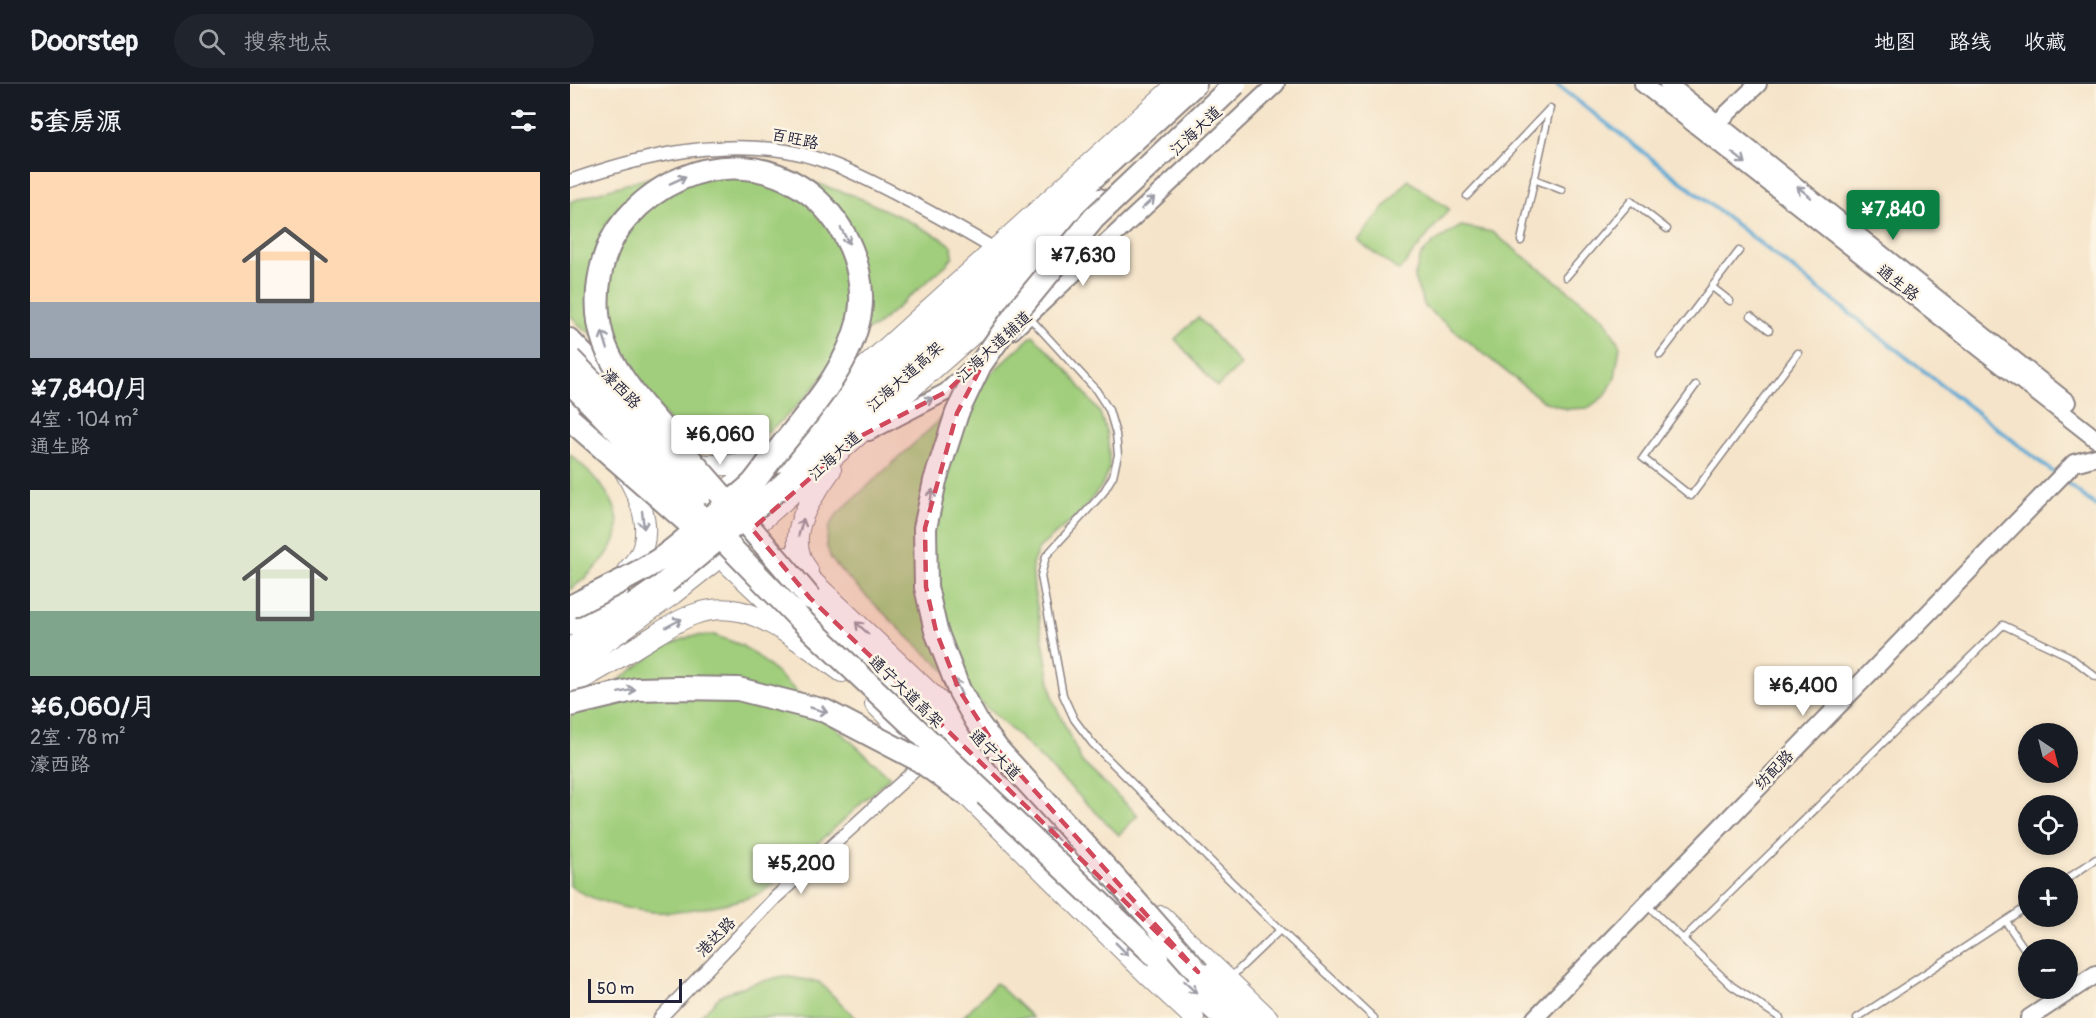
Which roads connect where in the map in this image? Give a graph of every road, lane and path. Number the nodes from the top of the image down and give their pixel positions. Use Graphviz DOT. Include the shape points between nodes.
graph roads {
  1 [pos="1177,84"];
  2 [pos="1195,84"];
  3 [pos="1225,84"];
  4 [pos="1235,84"];
  5 [pos="1246,84"];
  6 [pos="1276,84"];
  7 [pos="1643,84"];
  8 [pos="1668,84"];
  9 [pos="1758,84"];
  10 [pos="1712,128"];
  11 [pos="1534,179"];
  12 [pos="570,182"];
  13 [pos="1562,190"];
  14 [pos="1467,196"];
  15 [pos="1667,230"];
  16 [pos="1521,241"];
  17 [pos="996,250"];
  18 [pos="1739,251"];
  19 [pos="1566,278"];
  20 [pos="1712,287"];
  21 [pos="1731,301"];
  22 [pos="1028,316"];
  23 [pos="1751,316"];
  24 [pos="1769,330"];
  25 [pos="570,337"];
  26 [pos="1798,352"];
  27 [pos="1660,355"];
  28 [pos="570,359"];
  29 [pos="570,382"];
  30 [pos="1696,385"];
  31 [pos="570,404"];
  32 [pos="570,419"];
  33 [pos="2096,425"];
  34 [pos="855,439"];
  35 [pos="2096,439"];
  36 [pos="612,447"];
  37 [pos="775,448"];
  38 [pos="2096,457"];
  39 [pos="692,463"];
  40 [pos="752,484"];
  41 [pos="722,494"];
  42 [pos="688,525"];
  43 [pos="756,526"];
  44 [pos="720,556"];
  45 [pos="659,560"];
  46 [pos="627,571"];
  47 [pos="819,597"];
  48 [pos="570,607"];
  49 [pos="570,611"];
  50 [pos="799,618"];
  51 [pos="570,624"];
  52 [pos="570,650"];
  53 [pos="842,672"];
  54 [pos="2096,677"];
  55 [pos="572,681"];
  56 [pos="570,705"];
  57 [pos="928,758"];
  58 [pos="2096,860"];
  59 [pos="2078,872"];
  60 [pos="1645,903"];
  61 [pos="2018,913"];
  62 [pos="2006,922"];
  63 [pos="1280,930"];
  64 [pos="1683,939"];
  65 [pos="2018,939"];
  66 [pos="1157,957"];
  67 [pos="1198,972"];
  68 [pos="2096,974"];
  69 [pos="1227,981"];
  70 [pos="2078,983"];
  71 [pos="2050,999"];
  72 [pos="660,1018"];
  73 [pos="1192,1018"];
  74 [pos="1224,1018"];
  75 [pos="1247,1018"];
  76 [pos="1268,1018"];
  77 [pos="1374,1018"];
  78 [pos="1535,1018"];
  79 [pos="1780,1018"];
  80 [pos="1857,1018"];
  81 [pos="2029,1018"];
  1 -- 17 [label="main road"];
  2 -- 40 [label="highway, 江海大道高架, bridge"];
  3 -- 52 [label="highway, 江海大道高架, bridge" via="777,490 665,583"];
  67 -- 4 [label="highway, one-way, bridge" via="977,722 959,690 936,631 926,587 925,528 957,413 981,365 1020,308 1094,218"];
  5 -- 34 [label="main road, 江海大道"];
  22 -- 6 [label="street, 江海大道辅道, one-way"];
  7 -- 10 [label="street, 通生路"];
  8 -- 10 [label="street, 通生路"];
  9 -- 10 [label="street"];
  33 -- 10 [label="street, 通生路, one-way"];
  10 -- 35 [label="street, 通生路, one-way"];
  11 -- 13 [label="lane"];
  11 -- 14 [label="lane" via="1550,108"];
  11 -- 16 [label="lane"];
  12 -- 17 [label="street, 百旺路" via="626,163 680,151 773,149 855,172"];
  15 -- 19 [label="lane" via="1631,201"];
  17 -- 37 [label="main road"];
  18 -- 20 [label="lane"];
  20 -- 21 [label="lane"];
  20 -- 27 [label="lane"];
  34 -- 22 [label="street, 江海大道辅道, one-way" via="946,392"];
  22 -- 63 [label="lane" via="1109,410 1118,455 1113,476 1103,493 1046,556 1041,576 1063,695 1092,743"];
  23 -- 24 [label="lane"];
  25 -- 39 [label="street, 濠西路"];
  26 -- 30 [label="lane" via="1691,496 1642,458"];
  28 -- 47 [label="highway, 通宁大道高架, bridge" via="747,540"];
  29 -- 50 [label="highway, 通宁大道高架, bridge"];
  31 -- 36 [label="street"];
  32 -- 50 [label="highway, bridge"];
  34 -- 43 [label="main road, 江海大道"];
  47 -- 34 [label="main road, one-way" via="796,548 799,526 816,492"];
  36 -- 42 [label="street"];
  36 -- 46 [label="main road, one-way" via="633,486 644,525 644,546"];
  37 -- 39 [label="main road" via="731,465"];
  37 -- 41 [label="main road"];
  38 -- 60 [label="street, 纺配路" via="2074,463"];
  39 -- 41 [label="street, 濠西路"];
  40 -- 45 [label="highway, 江海大道高架, bridge"];
  47 -- 40 [label="highway, one-way, bridge" via="775,555 660,426 605,345 598,298 600,270 611,242 624,221 652,193 691,174 713,169 762,170 803,189 839,225 858,268 860,312 854,335 831,384"];
  41 -- 42 [label="main road"];
  41 -- 43 [label="main road, 通宁大道"];
  42 -- 44 [label="main road"];
  42 -- 46 [label="main road"];
  43 -- 44 [label="main road, 江海大道"];
  43 -- 47 [label="main road, 通宁大道"];
  44 -- 53 [label="main road"];
  44 -- 55 [label="main road, 江海大道" via="597,648"];
  45 -- 48 [label="highway, bridge"];
  45 -- 51 [label="highway, 江海大道高架, bridge"];
  46 -- 49 [label="main road"];
  67 -- 47 [label="highway, 通宁大道高架, one-way, bridge" via="1008,791"];
  69 -- 47 [label="main road, 通宁大道, one-way"];
  50 -- 66 [label="highway, 通宁大道高架, bridge"];
  55 -- 53 [label="main road, one-way" via="675,621 711,609 740,611 764,621"];
  53 -- 57 [label="main road"];
  54 -- 64 [label="lane" via="2069,656 2003,625"];
  56 -- 66 [label="highway, one-way, bridge" via="637,689 738,689 825,711 887,742 957,786 1078,895"];
  57 -- 72 [label="street, 港达路" via="776,897"];
  57 -- 73 [label="main road, one-way"];
  58 -- 59 [label="lane"];
  60 -- 64 [label="lane"];
  60 -- 78 [label="street, 纺配路"];
  61 -- 62 [label="lane"];
  62 -- 65 [label="lane"];
  62 -- 80 [label="lane"];
  63 -- 69 [label="lane"];
  63 -- 77 [label="lane"];
  64 -- 79 [label="lane" via="1732,986"];
  66 -- 74 [label="highway, 通宁大道高架, one-way"];
  67 -- 75 [label="highway, 通宁大道高架"];
  68 -- 70 [label="street"];
  69 -- 76 [label="main road, 通宁大道"];
  71 -- 81 [label="street"];
}
